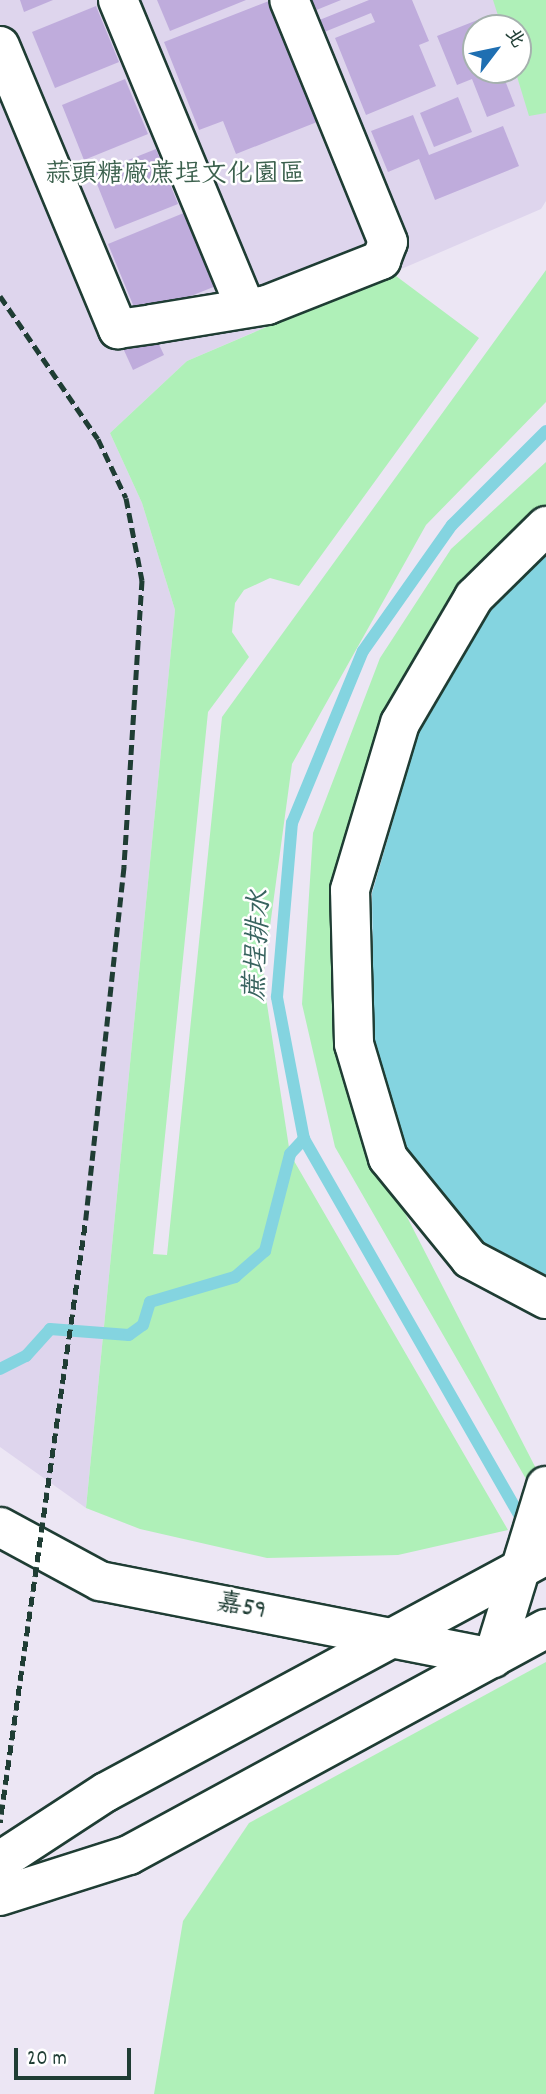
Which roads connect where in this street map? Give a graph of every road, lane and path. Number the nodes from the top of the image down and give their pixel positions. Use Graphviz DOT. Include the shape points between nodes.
graph roads {
  1 [pos="118,0"];
  2 [pos="289,0"];
  3 [pos="0,46"];
  4 [pos="245,306"];
  5 [pos="546,526"];
  6 [pos="546,1299"];
  7 [pos="546,1486"];
  8 [pos="0,1527"];
  9 [pos="534,1562"];
  10 [pos="546,1629"];
  11 [pos="392,1638"];
  12 [pos="493,1658"];
  13 [pos="0,1861"];
  14 [pos="0,1896"];
  1 -- 4 [label="street"];
  2 -- 4 [label="street" via="388,242 381,260 267,305"];
  3 -- 4 [label="street" via="118,329"];
  5 -- 6 [label="street" via="474,597 400,723 350,890 354,1044 388,1158 470,1259"];
  7 -- 9 [label="street"];
  8 -- 11 [label="street, 嘉59" via="100,1581"];
  9 -- 11 [label="street"];
  9 -- 12 [label="street"];
  10 -- 12 [label="street"];
  11 -- 12 [label="street, 嘉59"];
  11 -- 13 [label="street" via="106,1792"];
  12 -- 14 [label="street" via="129,1855"];
}
